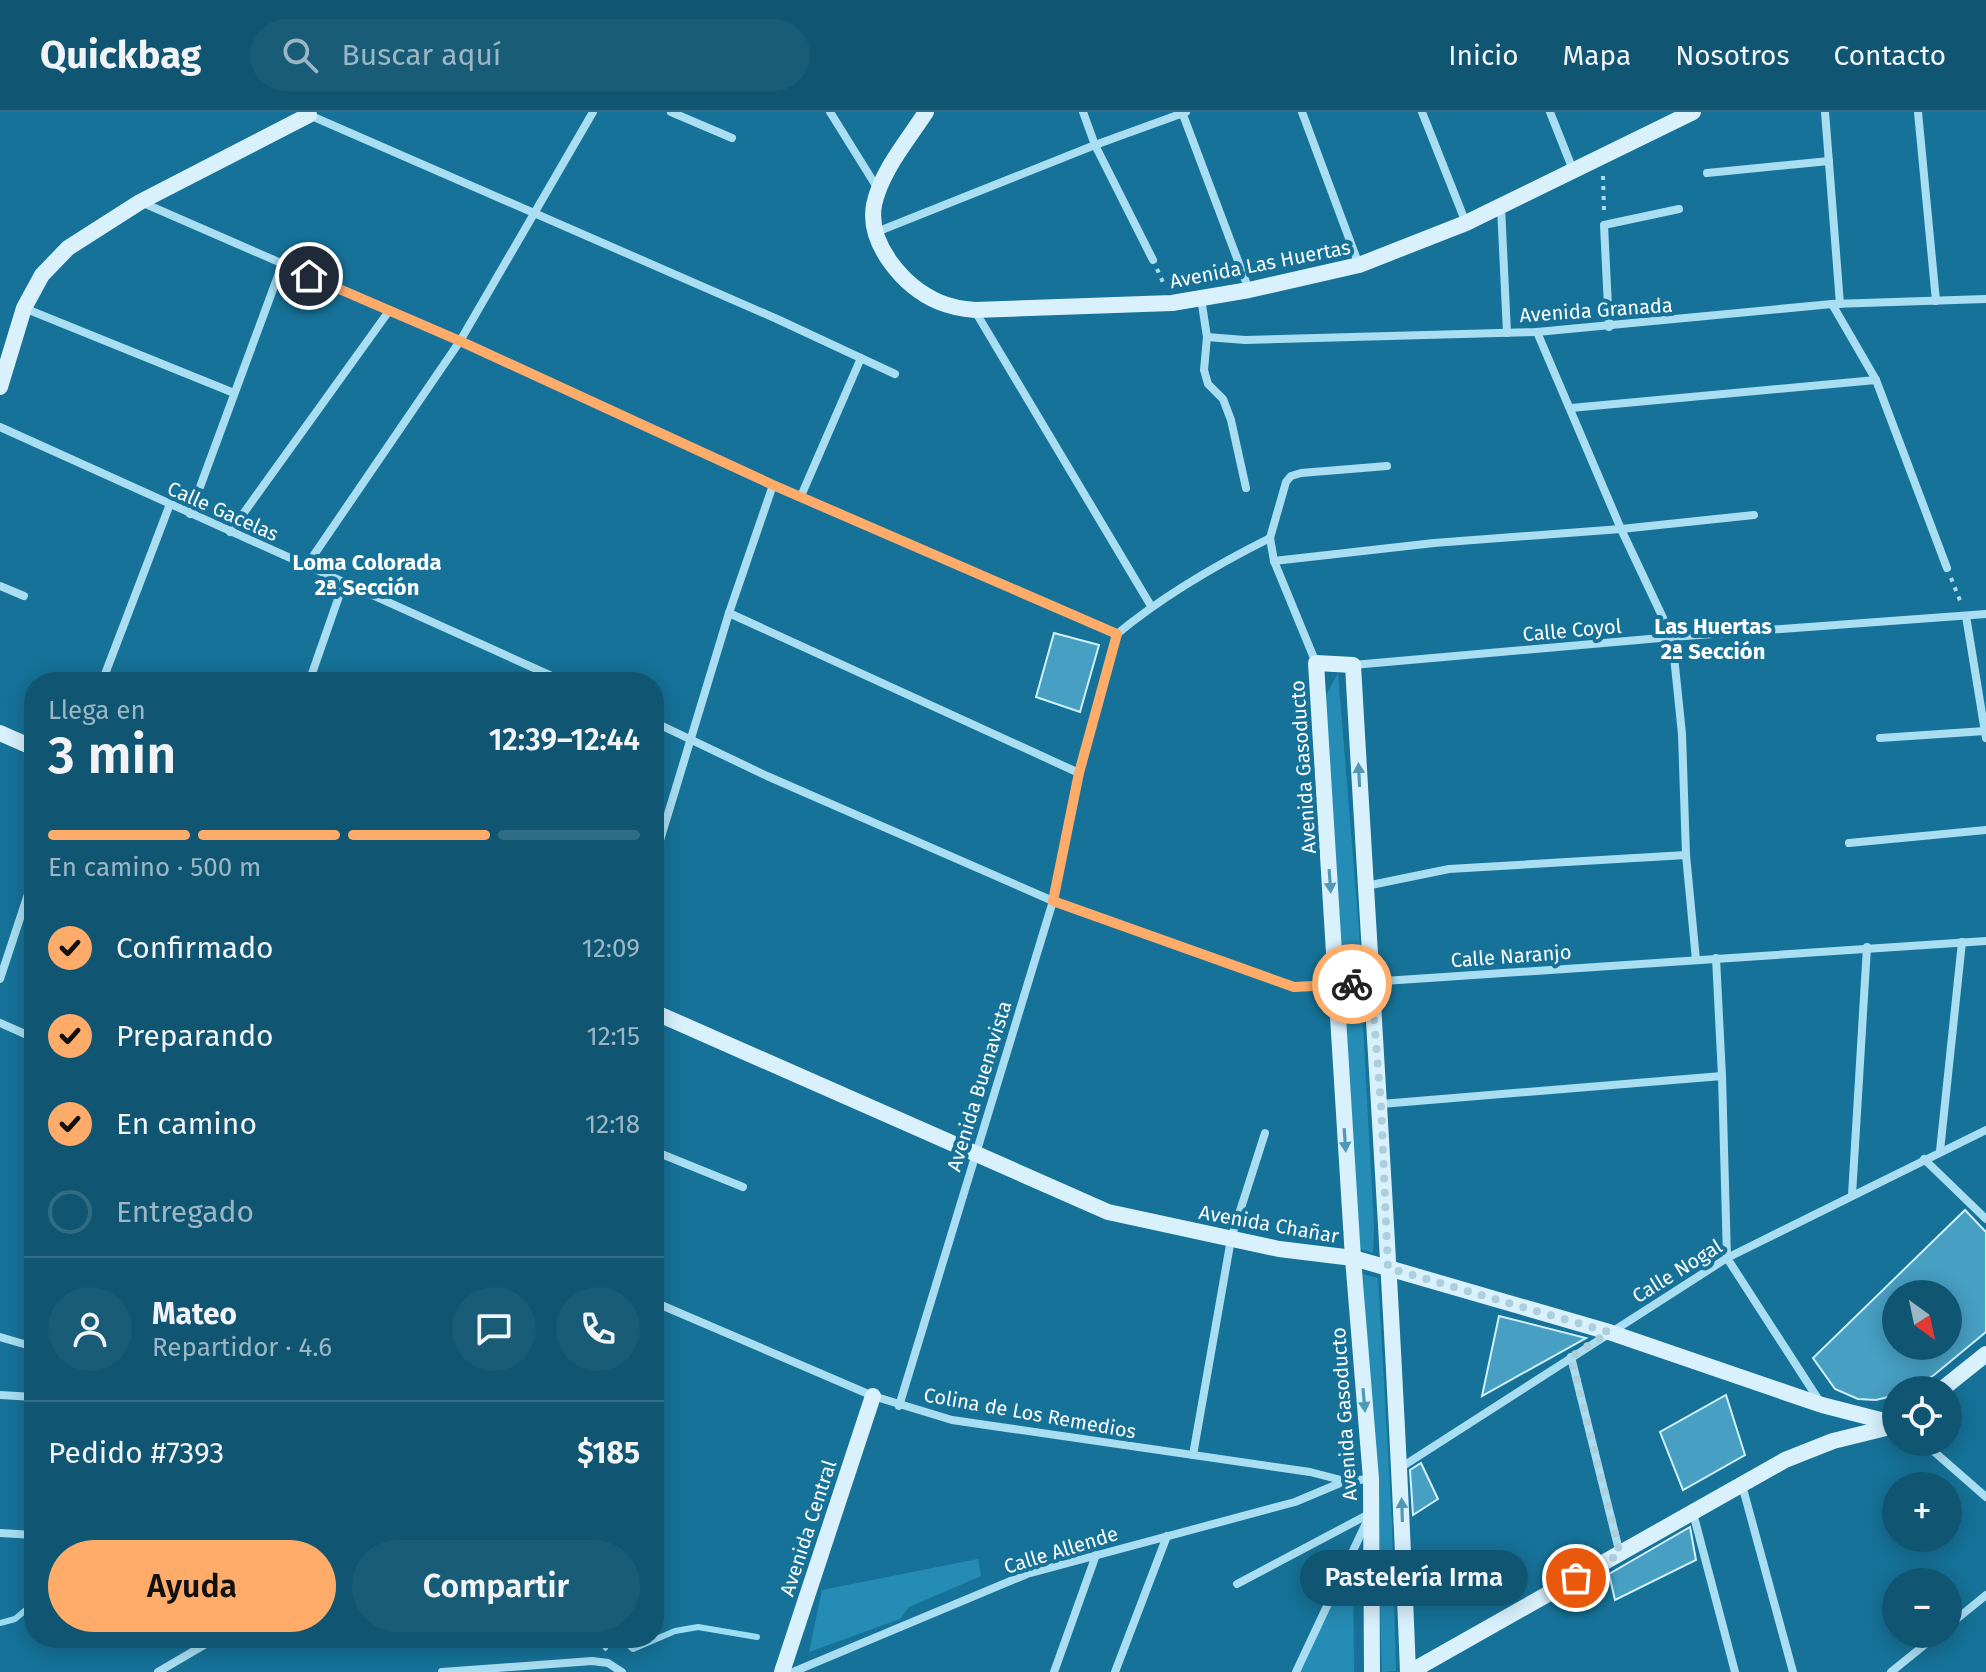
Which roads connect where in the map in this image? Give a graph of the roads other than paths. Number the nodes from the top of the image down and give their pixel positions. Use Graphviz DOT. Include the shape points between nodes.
graph roads {
  1 [pos="593,112"];
  2 [pos="671,112"];
  3 [pos="830,112"];
  4 [pos="926,112"];
  5 [pos="1083,112"];
  6 [pos="1184,112"];
  7 [pos="1302,112"];
  8 [pos="1422,112"];
  9 [pos="1550,112"];
  10 [pos="1825,112"];
  11 [pos="1918,112"];
  12 [pos="306,114"];
  13 [pos="1682,114"];
  14 [pos="732,138"];
  15 [pos="1095,145"];
  16 [pos="1829,161"];
  17 [pos="1573,170"];
  18 [pos="1707,173"];
  19 [pos="879,189"];
  20 [pos="140,202"];
  21 [pos="1501,206"];
  22 [pos="1679,209"];
  23 [pos="536,213"];
  24 [pos="1466,223"];
  25 [pos="874,233"];
  26 [pos="1153,260"];
  27 [pos="282,265"];
  28 [pos="1359,265"];
  29 [pos="1249,290"];
  30 [pos="1201,298"];
  31 [pos="1986,299"];
  32 [pos="1936,301"];
  33 [pos="1836,304"];
  34 [pos="24,308"];
  35 [pos="975,310"];
  36 [pos="389,311"];
  37 [pos="1609,327"];
  38 [pos="1537,332"];
  39 [pos="1507,333"];
  40 [pos="1207,337"];
  41 [pos="460,341"];
  42 [pos="861,358"];
  43 [pos="895,374"];
  44 [pos="1876,380"];
  45 [pos="0,387"];
  46 [pos="234,393"];
  47 [pos="1571,408"];
  48 [pos="0,427"];
  49 [pos="1387,466"];
  50 [pos="773,485"];
  51 [pos="1246,488"];
  52 [pos="801,496"];
  53 [pos="170,504"];
  54 [pos="190,514"];
  55 [pos="1754,515"];
  56 [pos="1621,529"];
  57 [pos="230,532"];
  58 [pos="1270,538"];
  59 [pos="1274,561"];
  60 [pos="307,565"];
  61 [pos="1947,568"];
  62 [pos="344,582"];
  63 [pos="0,586"];
  64 [pos="24,596"];
  65 [pos="1151,606"];
  66 [pos="729,613"];
  67 [pos="1986,614"];
  68 [pos="1966,616"];
  69 [pos="1117,634"];
  70 [pos="1672,637"];
  71 [pos="1316,663"];
  72 [pos="1353,665"];
  73 [pos="106,672"];
  74 [pos="312,672"];
  75 [pos="543,672"];
  76 [pos="664,727"];
  77 [pos="0,733"];
  78 [pos="1985,734"];
  79 [pos="1880,738"];
  80 [pos="691,739"];
  81 [pos="24,744"];
  82 [pos="1079,773"];
  83 [pos="664,827"];
  84 [pos="1986,830"];
  85 [pos="1849,843"];
  86 [pos="1686,855"];
  87 [pos="1366,886"];
  88 [pos="1053,901"];
  89 [pos="24,906"];
  90 [pos="1986,941"];
  91 [pos="1962,942"];
  92 [pos="1867,947"];
  93 [pos="1716,958"];
  94 [pos="1696,960"];
  95 [pos="0,979"];
  96 [pos="1371,982"];
  97 [pos="1337,986"];
  98 [pos="664,1016"];
  99 [pos="0,1023"];
  100 [pos="24,1034"];
  101 [pos="1722,1076"];
  102 [pos="1381,1104"];
  103 [pos="1986,1130"];
  104 [pos="1265,1133"];
  105 [pos="1940,1151"];
  106 [pos="975,1153"];
  107 [pos="664,1155"];
  108 [pos="1924,1159"];
  109 [pos="743,1187"];
  110 [pos="1852,1195"];
  111 [pos="1986,1219"];
  112 [pos="1231,1239"];
  113 [pos="1353,1258"];
  114 [pos="1727,1258"];
  115 [pos="1388,1268"];
  116 [pos="664,1306"];
  117 [pos="1609,1332"];
  118 [pos="0,1337"];
  119 [pos="24,1344"];
  120 [pos="1986,1354"];
  121 [pos="1571,1357"];
  122 [pos="1958,1376"];
  123 [pos="0,1395"];
  124 [pos="24,1396"];
  125 [pos="873,1396"];
  126 [pos="1822,1405"];
  127 [pos="899,1406"];
  128 [pos="1882,1421"];
  129 [pos="1882,1429"];
  130 [pos="1193,1455"];
  131 [pos="1939,1456"];
  132 [pos="1400,1468"];
  133 [pos="1371,1479"];
  134 [pos="1345,1481"];
  135 [pos="1742,1485"];
  136 [pos="1986,1497"];
  137 [pos="1371,1512"];
  138 [pos="1693,1513"];
  139 [pos="0,1533"];
  140 [pos="24,1534"];
  141 [pos="1167,1536"];
  142 [pos="1620,1554"];
  143 [pos="1096,1555"];
  144 [pos="1237,1584"];
  145 [pos="1986,1595"];
  146 [pos="1962,1615"];
  147 [pos="199,1648"];
  148 [pos="1921,1648"];
  149 [pos="158,1672"];
  150 [pos="442,1672"];
  151 [pos="622,1672"];
  152 [pos="782,1672"];
  153 [pos="793,1672"];
  154 [pos="1054,1672"];
  155 [pos="1115,1672"];
  156 [pos="1296,1672"];
  157 [pos="1372,1672"];
  158 [pos="1409,1672"];
  159 [pos="1735,1672"];
  160 [pos="1793,1672"];
  161 [pos="1891,1672"];
  1 -- 23 [label="street"];
  2 -- 14 [label="street"];
  3 -- 19 [label="street"];
  4 -- 19 [label="street"];
  5 -- 15 [label="street"];
  6 -- 15 [label="street"];
  6 -- 29 [label="street"];
  7 -- 28 [label="street"];
  8 -- 24 [label="street"];
  9 -- 17 [label="street"];
  10 -- 16 [label="street"];
  11 -- 32 [label="street"];
  12 -- 20 [label="street"];
  12 -- 23 [label="street"];
  13 -- 17 [label="street, Avenida Las Huertas"];
  15 -- 25 [label="street"];
  15 -- 26 [label="street"];
  16 -- 18 [label="street"];
  16 -- 33 [label="street"];
  17 -- 21 [label="street, Avenida Las Huertas"];
  19 -- 25 [label="street"];
  20 -- 27 [label="street"];
  20 -- 34 [label="street" via="68,248 42,275"];
  21 -- 24 [label="street, Avenida Las Huertas"];
  21 -- 39 [label="street"];
  22 -- 37 [label="street" via="1604,225"];
  23 -- 41 [label="street"];
  23 -- 42 [label="street"];
  24 -- 28 [label="street, Avenida Las Huertas"];
  25 -- 35 [label="street, Avenida Las Huertas" via="889,260 916,289 935,301"];
  27 -- 36 [label="street"];
  27 -- 46 [label="street"];
  28 -- 29 [label="street, Avenida Las Huertas"];
  29 -- 30 [label="street, Avenida Las Huertas"];
  30 -- 35 [label="street, Avenida Las Huertas"];
  30 -- 40 [label="street"];
  31 -- 32 [label="street, Avenida Granada"];
  32 -- 33 [label="street, Avenida Granada"];
  33 -- 37 [label="street, Avenida Granada"];
  33 -- 44 [label="street"];
  34 -- 45 [label="street"];
  34 -- 46 [label="street"];
  35 -- 65 [label="street"];
  36 -- 41 [label="street"];
  36 -- 57 [label="street"];
  37 -- 38 [label="street, Avenida Granada"];
  38 -- 39 [label="street, Avenida Granada"];
  38 -- 47 [label="street"];
  39 -- 40 [label="street, Avenida Granada"];
  40 -- 51 [label="street" via="1204,370 1231,420"];
  41 -- 50 [label="street"];
  41 -- 60 [label="street"];
  42 -- 43 [label="street"];
  42 -- 52 [label="street"];
  44 -- 47 [label="street"];
  44 -- 61 [label="street"];
  46 -- 54 [label="street"];
  47 -- 56 [label="street"];
  48 -- 53 [label="street, Calle Gacelas"];
  49 -- 58 [label="street" via="1291,476"];
  50 -- 52 [label="street"];
  50 -- 66 [label="street"];
  52 -- 69 [label="street"];
  53 -- 54 [label="street, Calle Gacelas"];
  53 -- 73 [label="street"];
  54 -- 57 [label="street, Calle Gacelas"];
  55 -- 56 [label="street"];
  56 -- 59 [label="street"];
  56 -- 70 [label="street"];
  57 -- 60 [label="street, Calle Gacelas"];
  58 -- 59 [label="street"];
  58 -- 65 [label="street"];
  59 -- 71 [label="street"];
  60 -- 62 [label="street, Calle Gacelas"];
  62 -- 74 [label="street"];
  62 -- 75 [label="street, Calle Gacelas"];
  63 -- 64 [label="street"];
  65 -- 69 [label="street"];
  66 -- 80 [label="street"];
  66 -- 82 [label="street"];
  67 -- 68 [label="street, Calle Coyol"];
  68 -- 70 [label="street, Calle Coyol"];
  68 -- 78 [label="street"];
  69 -- 82 [label="street, Avenida Buenavista"];
  70 -- 72 [label="street, Calle Coyol"];
  70 -- 86 [label="street"];
  71 -- 72 [label="street, Avenida Gasoducto"];
  71 -- 97 [label="street, Avenida Gasoducto, one-way"];
  87 -- 72 [label="street, one-way"];
  76 -- 80 [label="street"];
  77 -- 81 [label="street"];
  78 -- 79 [label="street"];
  80 -- 83 [label="street"];
  80 -- 88 [label="street"];
  82 -- 88 [label="street, Avenida Buenavista"];
  84 -- 85 [label="street"];
  86 -- 87 [label="street" via="1449,869"];
  86 -- 94 [label="street"];
  87 -- 96 [label="street"];
  88 -- 97 [label="street, Calle Naranjo" via="1294,987"];
  88 -- 106 [label="street, Avenida Buenavista"];
  89 -- 95 [label="street"];
  90 -- 91 [label="street, Calle Naranjo"];
  91 -- 92 [label="street, Calle Naranjo"];
  91 -- 105 [label="street"];
  92 -- 93 [label="street, Calle Naranjo"];
  92 -- 110 [label="street"];
  93 -- 94 [label="street, Calle Naranjo"];
  93 -- 101 [label="street"];
  94 -- 96 [label="street, Calle Naranjo"];
  96 -- 97 [label="street, Calle Naranjo"];
  96 -- 102 [label="street"];
  97 -- 113 [label="street, Avenida Gasoducto, one-way"];
  98 -- 106 [label="street, Avenida Chañar"];
  99 -- 100 [label="street"];
  101 -- 102 [label="street"];
  101 -- 114 [label="street"];
  102 -- 115 [label="street"];
  103 -- 105 [label="street, Calle Nogal"];
  104 -- 112 [label="street"];
  105 -- 108 [label="street, Calle Nogal"];
  106 -- 112 [label="street, Avenida Chañar" via="1108,1212"];
  106 -- 127 [label="street, Avenida Buenavista"];
  107 -- 109 [label="street"];
  108 -- 110 [label="street, Calle Nogal"];
  108 -- 111 [label="street"];
  110 -- 114 [label="street, Calle Nogal"];
  112 -- 113 [label="street, Avenida Chañar"];
  112 -- 130 [label="street"];
  113 -- 115 [label="street, Avenida Chañar"];
  113 -- 133 [label="street, Avenida Gasoducto, one-way"];
  114 -- 117 [label="street, Calle Nogal"];
  114 -- 126 [label="street"];
  115 -- 117 [label="street, Avenida Chañar"];
  115 -- 132 [label="street"];
  116 -- 125 [label="street, Colina de Los Remedios"];
  117 -- 121 [label="street, Calle Nogal"];
  117 -- 126 [label="street, Avenida Chañar"];
  118 -- 119 [label="street"];
  120 -- 122 [label="street"];
  121 -- 132 [label="street, Calle Nogal"];
  121 -- 142 [label="street"];
  123 -- 124 [label="street"];
  125 -- 127 [label="street, Colina de Los Remedios"];
  125 -- 152 [label="street, Avenida Central"];
  126 -- 128 [label="street, Avenida Chañar"];
  127 -- 130 [label="street, Colina de Los Remedios" via="952,1420"];
  129 -- 135 [label="street" via="1785,1460"];
  130 -- 134 [label="street, Colina de Los Remedios"];
  131 -- 136 [label="street"];
  158 -- 132 [label="street, one-way"];
  133 -- 134 [label="street, Colina de Los Remedios"];
  133 -- 137 [label="street, Avenida Gasoducto"];
  134 -- 141 [label="street, Calle Allende" via="1295,1502"];
  135 -- 138 [label="street"];
  135 -- 160 [label="street"];
  137 -- 144 [label="street"];
  137 -- 156 [label="street"];
  137 -- 157 [label="street, Avenida Gasoducto"];
  138 -- 142 [label="street"];
  138 -- 159 [label="street"];
  139 -- 140 [label="street"];
  141 -- 143 [label="street, Calle Allende"];
  141 -- 155 [label="street"];
  142 -- 158 [label="street"];
  143 -- 153 [label="street, Calle Allende" via="1027,1574"];
  143 -- 154 [label="street"];
  145 -- 146 [label="street"];
  147 -- 149 [label="street"];
  148 -- 161 [label="street"];
  150 -- 151 [label="street" via="592,1661"];
}
